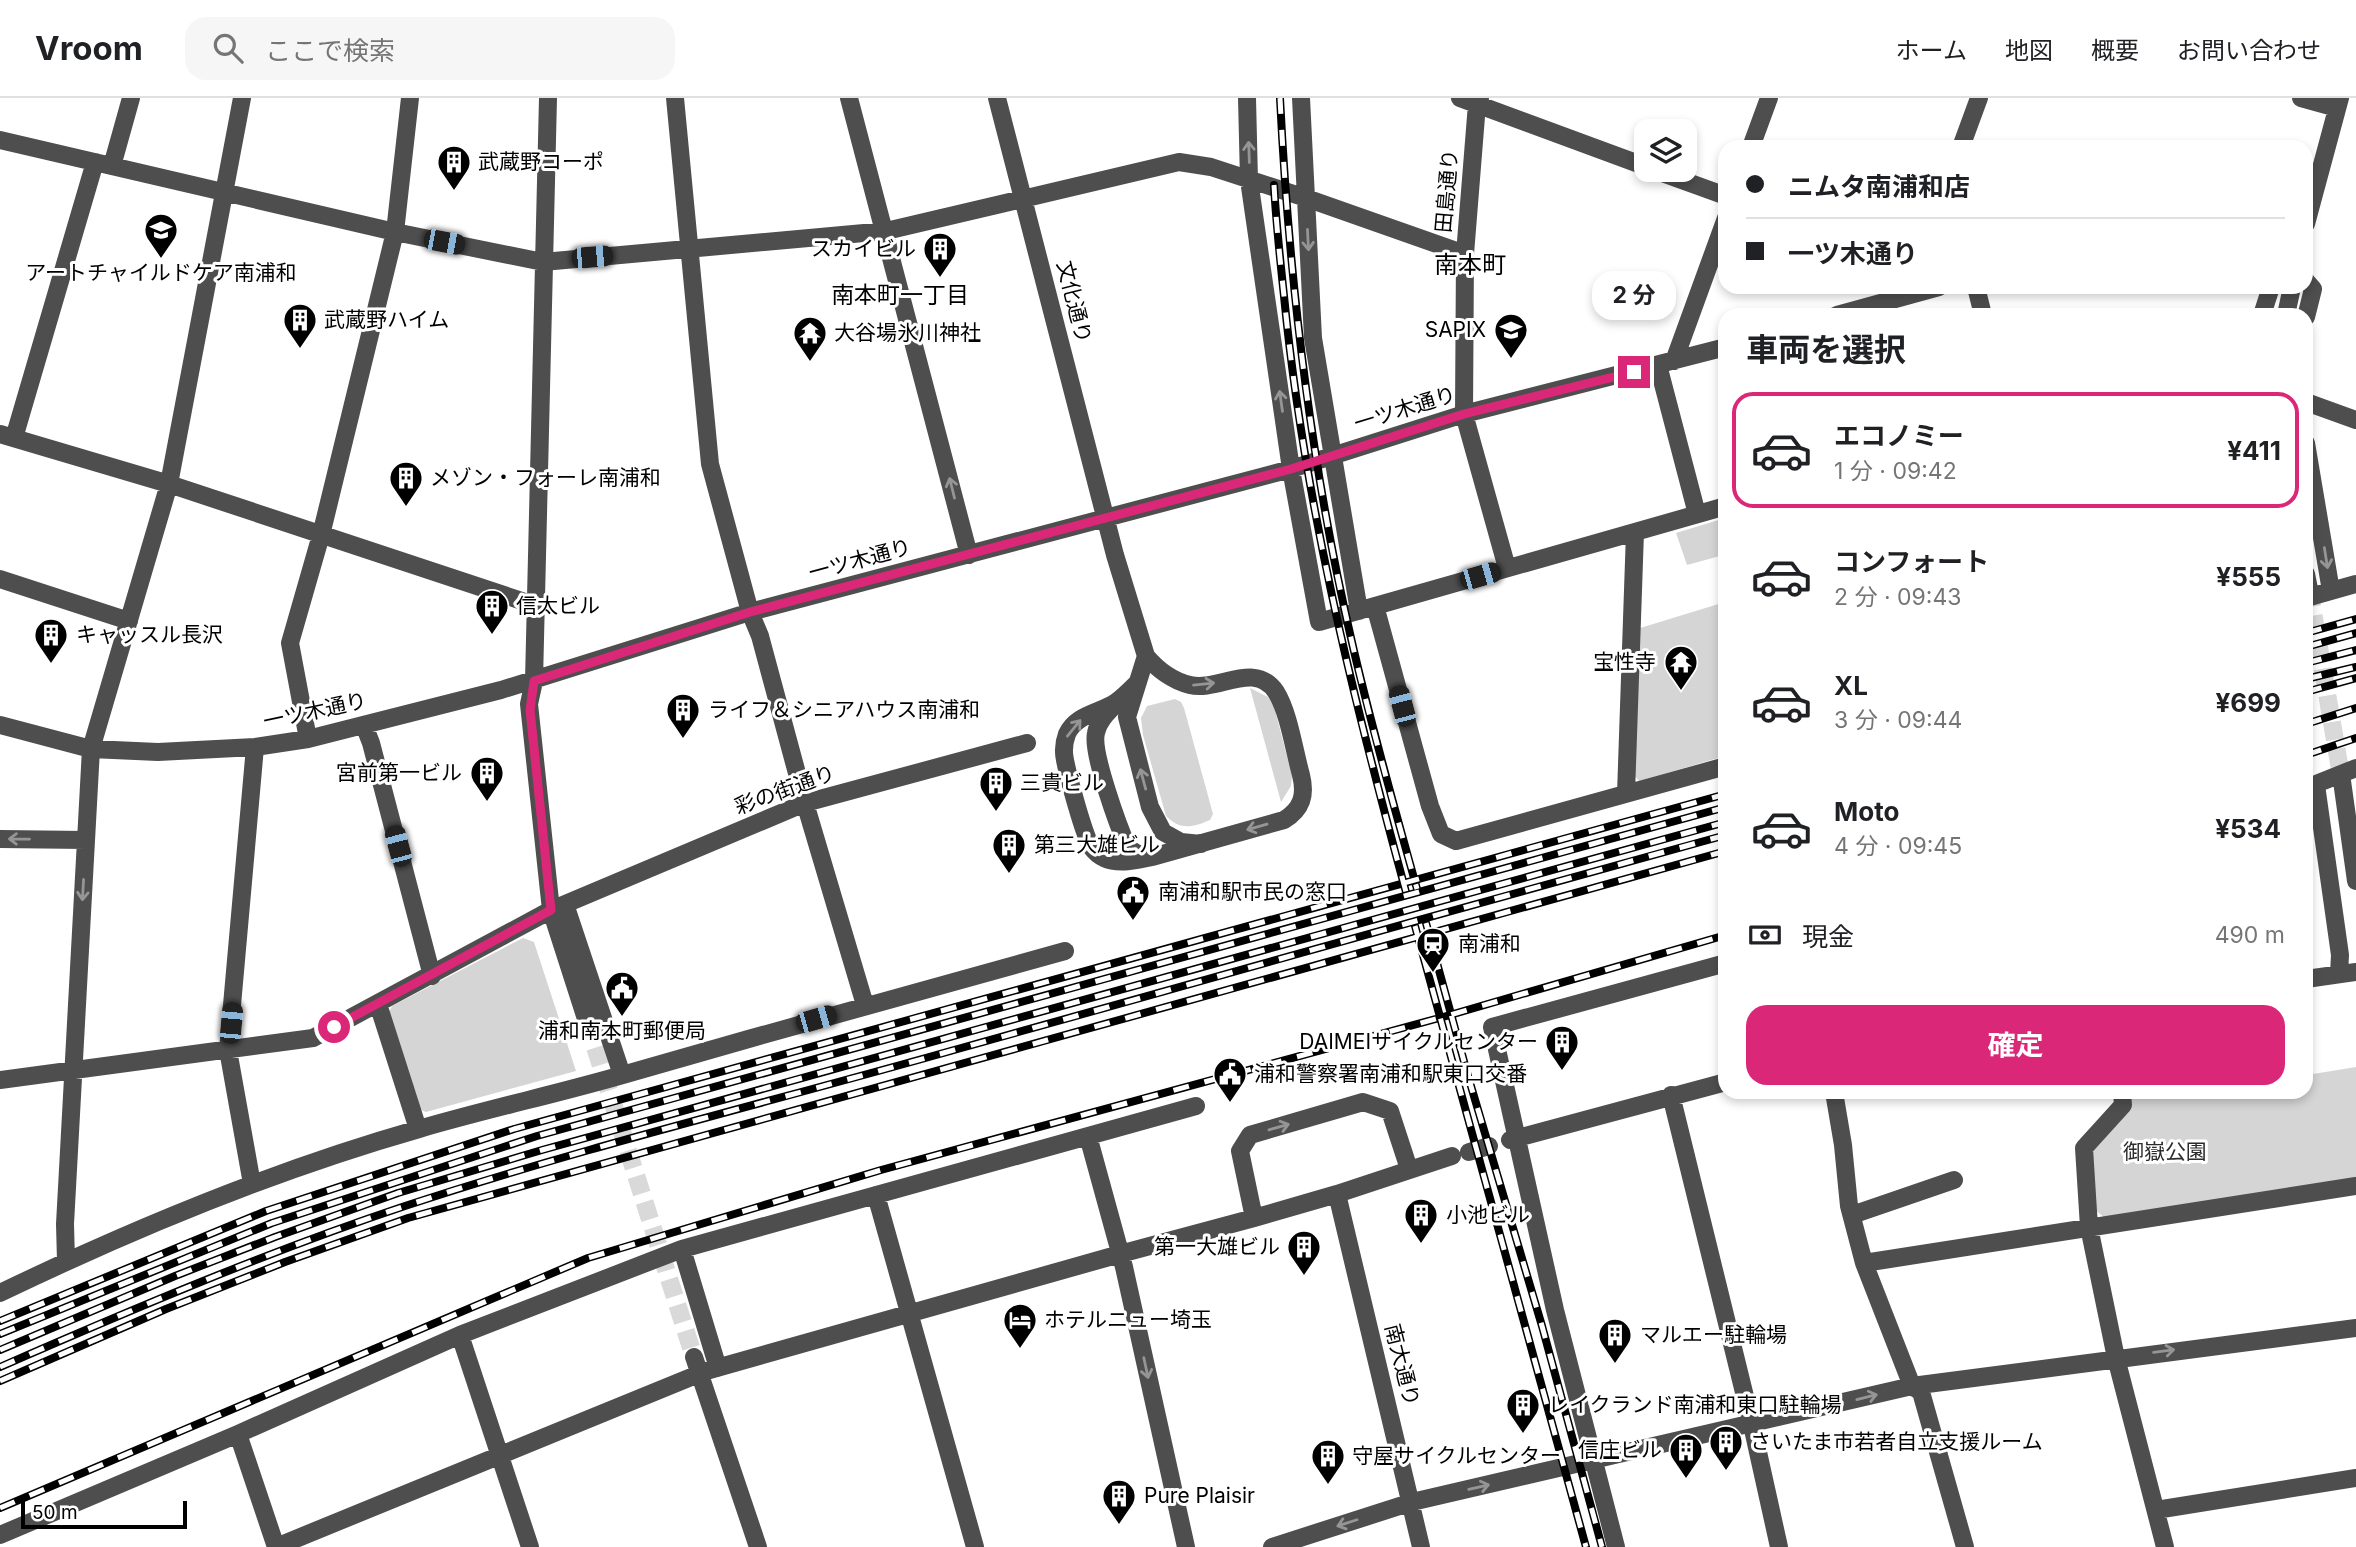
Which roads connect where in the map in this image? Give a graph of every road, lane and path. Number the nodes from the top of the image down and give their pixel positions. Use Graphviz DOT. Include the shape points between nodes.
graph roads {
  1 [pos="131,98"];
  2 [pos="242,98"];
  3 [pos="410,98"];
  4 [pos="548,98"];
  5 [pos="675,98"];
  6 [pos="849,98"];
  7 [pos="997,98"];
  8 [pos="1247,98"];
  9 [pos="1301,98"];
  10 [pos="1460,98"];
  11 [pos="1769,98"];
  12 [pos="1979,98"];
  13 [pos="2301,98"];
  14 [pos="1478,101"];
  15 [pos="2338,103"];
  16 [pos="0,140"];
  17 [pos="1754,140"];
  18 [pos="1964,140"];
  19 [pos="1634,162"];
  20 [pos="103,164"];
  21 [pos="1249,180"];
  22 [pos="1687,182"];
  23 [pos="2313,187"];
  24 [pos="225,193"];
  25 [pos="1718,193"];
  26 [pos="1306,198"];
  27 [pos="1024,199"];
  28 [pos="886,231"];
  29 [pos="395,232"];
  30 [pos="1718,237"];
  31 [pos="688,248"];
  32 [pos="1465,254"];
  33 [pos="543,262"];
  34 [pos="1899,294"];
  35 [pos="1858,308"];
  36 [pos="1718,349"];
  37 [pos="1666,363"];
  38 [pos="2313,405"];
  39 [pos="1464,414"];
  40 [pos="2356,420"];
  41 [pos="7,436"];
  42 [pos="1333,455"];
  43 [pos="1291,469"];
  44 [pos="169,484"];
  45 [pos="1718,508"];
  46 [pos="1697,514"];
  47 [pos="1106,518"];
  48 [pos="1635,532"];
  49 [pos="321,535"];
  50 [pos="969,555"];
  51 [pos="2313,557"];
  52 [pos="1507,568"];
  53 [pos="0,579"];
  54 [pos="2356,584"];
  55 [pos="2315,589"];
  56 [pos="534,605"];
  57 [pos="1367,609"];
  58 [pos="750,612"];
  59 [pos="129,621"];
  60 [pos="1146,656"];
  61 [pos="1142,676"];
  62 [pos="534,681"];
  63 [pos="0,724"];
  64 [pos="364,725"];
  65 [pos="308,739"];
  66 [pos="1027,743"];
  67 [pos="255,747"];
  68 [pos="91,749"];
  69 [pos="1718,768"];
  70 [pos="2348,774"];
  71 [pos="2313,785"];
  72 [pos="1626,794"];
  73 [pos="2313,798"];
  74 [pos="805,803"];
  75 [pos="0,839"];
  76 [pos="86,840"];
  77 [pos="1201,844"];
  78 [pos="1157,856"];
  79 [pos="2356,881"];
  80 [pos="558,907"];
  81 [pos="1065,951"];
  82 [pos="1718,965"];
  83 [pos="2347,973"];
  84 [pos="432,976"];
  85 [pos="2313,978"];
  86 [pos="378,1004"];
  87 [pos="864,1005"];
  88 [pos="587,1022"];
  89 [pos="228,1050"];
  90 [pos="73,1070"];
  91 [pos="622,1075"];
  92 [pos="0,1080"];
  93 [pos="1718,1084"];
  94 [pos="1671,1095"];
  95 [pos="1835,1099"];
  96 [pos="2123,1099"];
  97 [pos="1196,1106"];
  98 [pos="418,1129"];
  99 [pos="1088,1136"];
  100 [pos="1514,1139"];
  101 [pos="1489,1146"];
  102 [pos="1409,1169"];
  103 [pos="1954,1180"];
  104 [pos="252,1184"];
  105 [pos="2356,1186"];
  106 [pos="1337,1194"];
  107 [pos="876,1195"];
  108 [pos="1852,1215"];
  109 [pos="1255,1218"];
  110 [pos="2089,1227"];
  111 [pos="682,1249"];
  112 [pos="1120,1254"];
  113 [pos="66,1261"];
  114 [pos="1864,1263"];
  115 [pos="0,1293"];
  116 [pos="910,1313"];
  117 [pos="2356,1328"];
  118 [pos="460,1335"];
  119 [pos="2116,1357"];
  120 [pos="697,1365"];
  121 [pos="718,1368"];
  122 [pos="1912,1386"];
  123 [pos="1752,1424"];
  124 [pos="237,1434"];
  125 [pos="500,1454"];
  126 [pos="1595,1461"];
  127 [pos="2356,1478"];
  128 [pos="1412,1502"];
  129 [pos="2156,1510"];
  130 [pos="0,1535"];
  131 [pos="276,1547"];
  132 [pos="530,1547"];
  133 [pos="758,1547"];
  134 [pos="975,1547"];
  135 [pos="1185,1547"];
  136 [pos="1272,1547"];
  137 [pos="1421,1547"];
  138 [pos="1616,1547"];
  139 [pos="1779,1547"];
  140 [pos="1965,1547"];
  141 [pos="2165,1547"];
  1 -- 20 [label="street"];
  2 -- 24 [label="street"];
  3 -- 29 [label="street"];
  4 -- 33 [label="street"];
  5 -- 31 [label="street"];
  6 -- 28 [label="street"];
  7 -- 27 [label="street, 文化通り"];
  21 -- 8 [label="street, one-way"];
  9 -- 26 [label="street"];
  10 -- 14 [label="street"];
  11 -- 17 [label="street"];
  12 -- 18 [label="street"];
  13 -- 15 [label="street"];
  14 -- 19 [label="street"];
  14 -- 32 [label="street, 田島通り"];
  15 -- 23 [label="street"];
  16 -- 20 [label="street"];
  20 -- 24 [label="street"];
  20 -- 41 [label="street"];
  21 -- 26 [label="street"];
  21 -- 27 [label="street" via="1178,162"];
  43 -- 21 [label="street, one-way"];
  22 -- 25 [label="street"];
  24 -- 29 [label="street"];
  24 -- 44 [label="street"];
  26 -- 32 [label="street"];
  26 -- 42 [label="street, one-way" via="1313,338"];
  27 -- 28 [label="street"];
  27 -- 47 [label="street, 文化通り"];
  28 -- 31 [label="street"];
  50 -- 28 [label="street, one-way"];
  29 -- 33 [label="street"];
  29 -- 49 [label="street"];
  30 -- 37 [label="street"];
  31 -- 33 [label="street"];
  31 -- 58 [label="street" via="710,464"];
  32 -- 39 [label="street, 田島通り"];
  33 -- 56 [label="street"];
  34 -- 35 [label="street"];
  36 -- 37 [label="street, 一ツ木通り"];
  37 -- 39 [label="street, 一ツ木通り"];
  37 -- 46 [label="street"];
  38 -- 40 [label="street"];
  39 -- 42 [label="street, 一ツ木通り"];
  39 -- 52 [label="street, 田島通り"];
  41 -- 44 [label="street"];
  42 -- 43 [label="street, 一ツ木通り"];
  42 -- 57 [label="street"];
  43 -- 47 [label="street, 一ツ木通り"];
  43 -- 57 [label="street" via="1319,622"];
  44 -- 49 [label="street"];
  44 -- 59 [label="street"];
  45 -- 46 [label="street"];
  46 -- 48 [label="street"];
  47 -- 50 [label="street, 一ツ木通り"];
  47 -- 60 [label="street, 文化通り"];
  48 -- 52 [label="street"];
  48 -- 72 [label="street"];
  49 -- 56 [label="street"];
  49 -- 65 [label="street" via="290,643"];
  50 -- 58 [label="street, 一ツ木通り"];
  51 -- 55 [label="street, one-way"];
  52 -- 57 [label="street"];
  53 -- 59 [label="street"];
  54 -- 55 [label="street"];
  56 -- 62 [label="street"];
  57 -- 72 [label="street" via="1441,834 1456,841"];
  58 -- 62 [label="street, 一ツ木通り"];
  58 -- 74 [label="street"];
  59 -- 68 [label="street"];
  60 -- 61 [label="street"];
  60 -- 77 [label="street, one-way" via="1156,668 1190,685 1203,687 1241,677 1264,682 1281,702 1302,780 1300,805 1284,820"];
  77 -- 61 [label="street, one-way" via="1181,842 1163,832 1150,807 1128,716"];
  61 -- 78 [label="street" via="1105,714 1095,740 1128,848"];
  78 -- 61 [label="street, one-way" via="1115,861 1092,848 1064,759 1064,744 1075,723 1115,702"];
  62 -- 64 [label="street, 一ツ木通り"];
  62 -- 80 [label="street" via="530,710"];
  63 -- 68 [label="street, 一ツ木通り"];
  64 -- 65 [label="street, 一ツ木通り"];
  64 -- 84 [label="street"];
  65 -- 67 [label="street, 一ツ木通り"];
  66 -- 74 [label="street, 彩の街通り"];
  67 -- 68 [label="street, 一ツ木通り" via="158,752"];
  67 -- 89 [label="street"];
  68 -- 76 [label="street"];
  69 -- 72 [label="street"];
  70 -- 71 [label="street"];
  70 -- 79 [label="street"];
  73 -- 83 [label="street"];
  74 -- 80 [label="street, 彩の街通り"];
  74 -- 87 [label="street"];
  76 -- 75 [label="street, one-way"];
  76 -- 90 [label="street, one-way"];
  77 -- 78 [label="street"];
  80 -- 84 [label="street, 彩の街通り"];
  80 -- 88 [label="street"];
  80 -- 91 [label="street"];
  81 -- 87 [label="street"];
  82 -- 100 [label="street" via="1492,1027"];
  83 -- 85 [label="street"];
  84 -- 86 [label="street, 彩の街通り"];
  86 -- 89 [label="street, 彩の街通り" via="313,1038"];
  86 -- 98 [label="street"];
  87 -- 91 [label="street"];
  89 -- 90 [label="street, 彩の街通り"];
  89 -- 104 [label="street"];
  90 -- 92 [label="street, 彩の街通り"];
  90 -- 113 [label="street"];
  91 -- 98 [label="street"];
  93 -- 94 [label="street"];
  94 -- 100 [label="street"];
  94 -- 123 [label="street"];
  95 -- 108 [label="street"];
  96 -- 110 [label="street" via="2123,1105 2084,1148"];
  97 -- 99 [label="street"];
  98 -- 104 [label="street"];
  99 -- 107 [label="street"];
  99 -- 112 [label="street"];
  100 -- 126 [label="street"];
  101 -- 102 [label="street"];
  102 -- 106 [label="street"];
  109 -- 102 [label="street, one-way" via="1240,1151 1250,1135 1363,1102 1391,1111"];
  103 -- 108 [label="street"];
  104 -- 113 [label="street"];
  105 -- 110 [label="street"];
  106 -- 109 [label="street"];
  106 -- 128 [label="street, 南大通り"];
  107 -- 111 [label="street"];
  107 -- 116 [label="street"];
  108 -- 114 [label="street"];
  109 -- 112 [label="street"];
  110 -- 114 [label="street"];
  110 -- 119 [label="street"];
  111 -- 118 [label="street"];
  111 -- 121 [label="street"];
  112 -- 116 [label="street"];
  112 -- 135 [label="street, one-way"];
  113 -- 115 [label="street"];
  114 -- 122 [label="street"];
  116 -- 121 [label="street"];
  116 -- 134 [label="street"];
  119 -- 117 [label="street, one-way"];
  118 -- 124 [label="street"];
  118 -- 125 [label="street"];
  119 -- 122 [label="street"];
  119 -- 129 [label="street"];
  120 -- 121 [label="street"];
  120 -- 125 [label="street"];
  120 -- 133 [label="street"];
  123 -- 122 [label="street, one-way"];
  122 -- 140 [label="street" via="1921,1392"];
  123 -- 126 [label="street"];
  123 -- 139 [label="street"];
  124 -- 130 [label="street"];
  124 -- 131 [label="street"];
  125 -- 131 [label="street"];
  125 -- 132 [label="street"];
  128 -- 126 [label="street, one-way"];
  126 -- 138 [label="street"];
  127 -- 129 [label="street"];
  128 -- 136 [label="street, one-way"];
  128 -- 137 [label="street, 南大通り"];
  129 -- 141 [label="street"];
}
